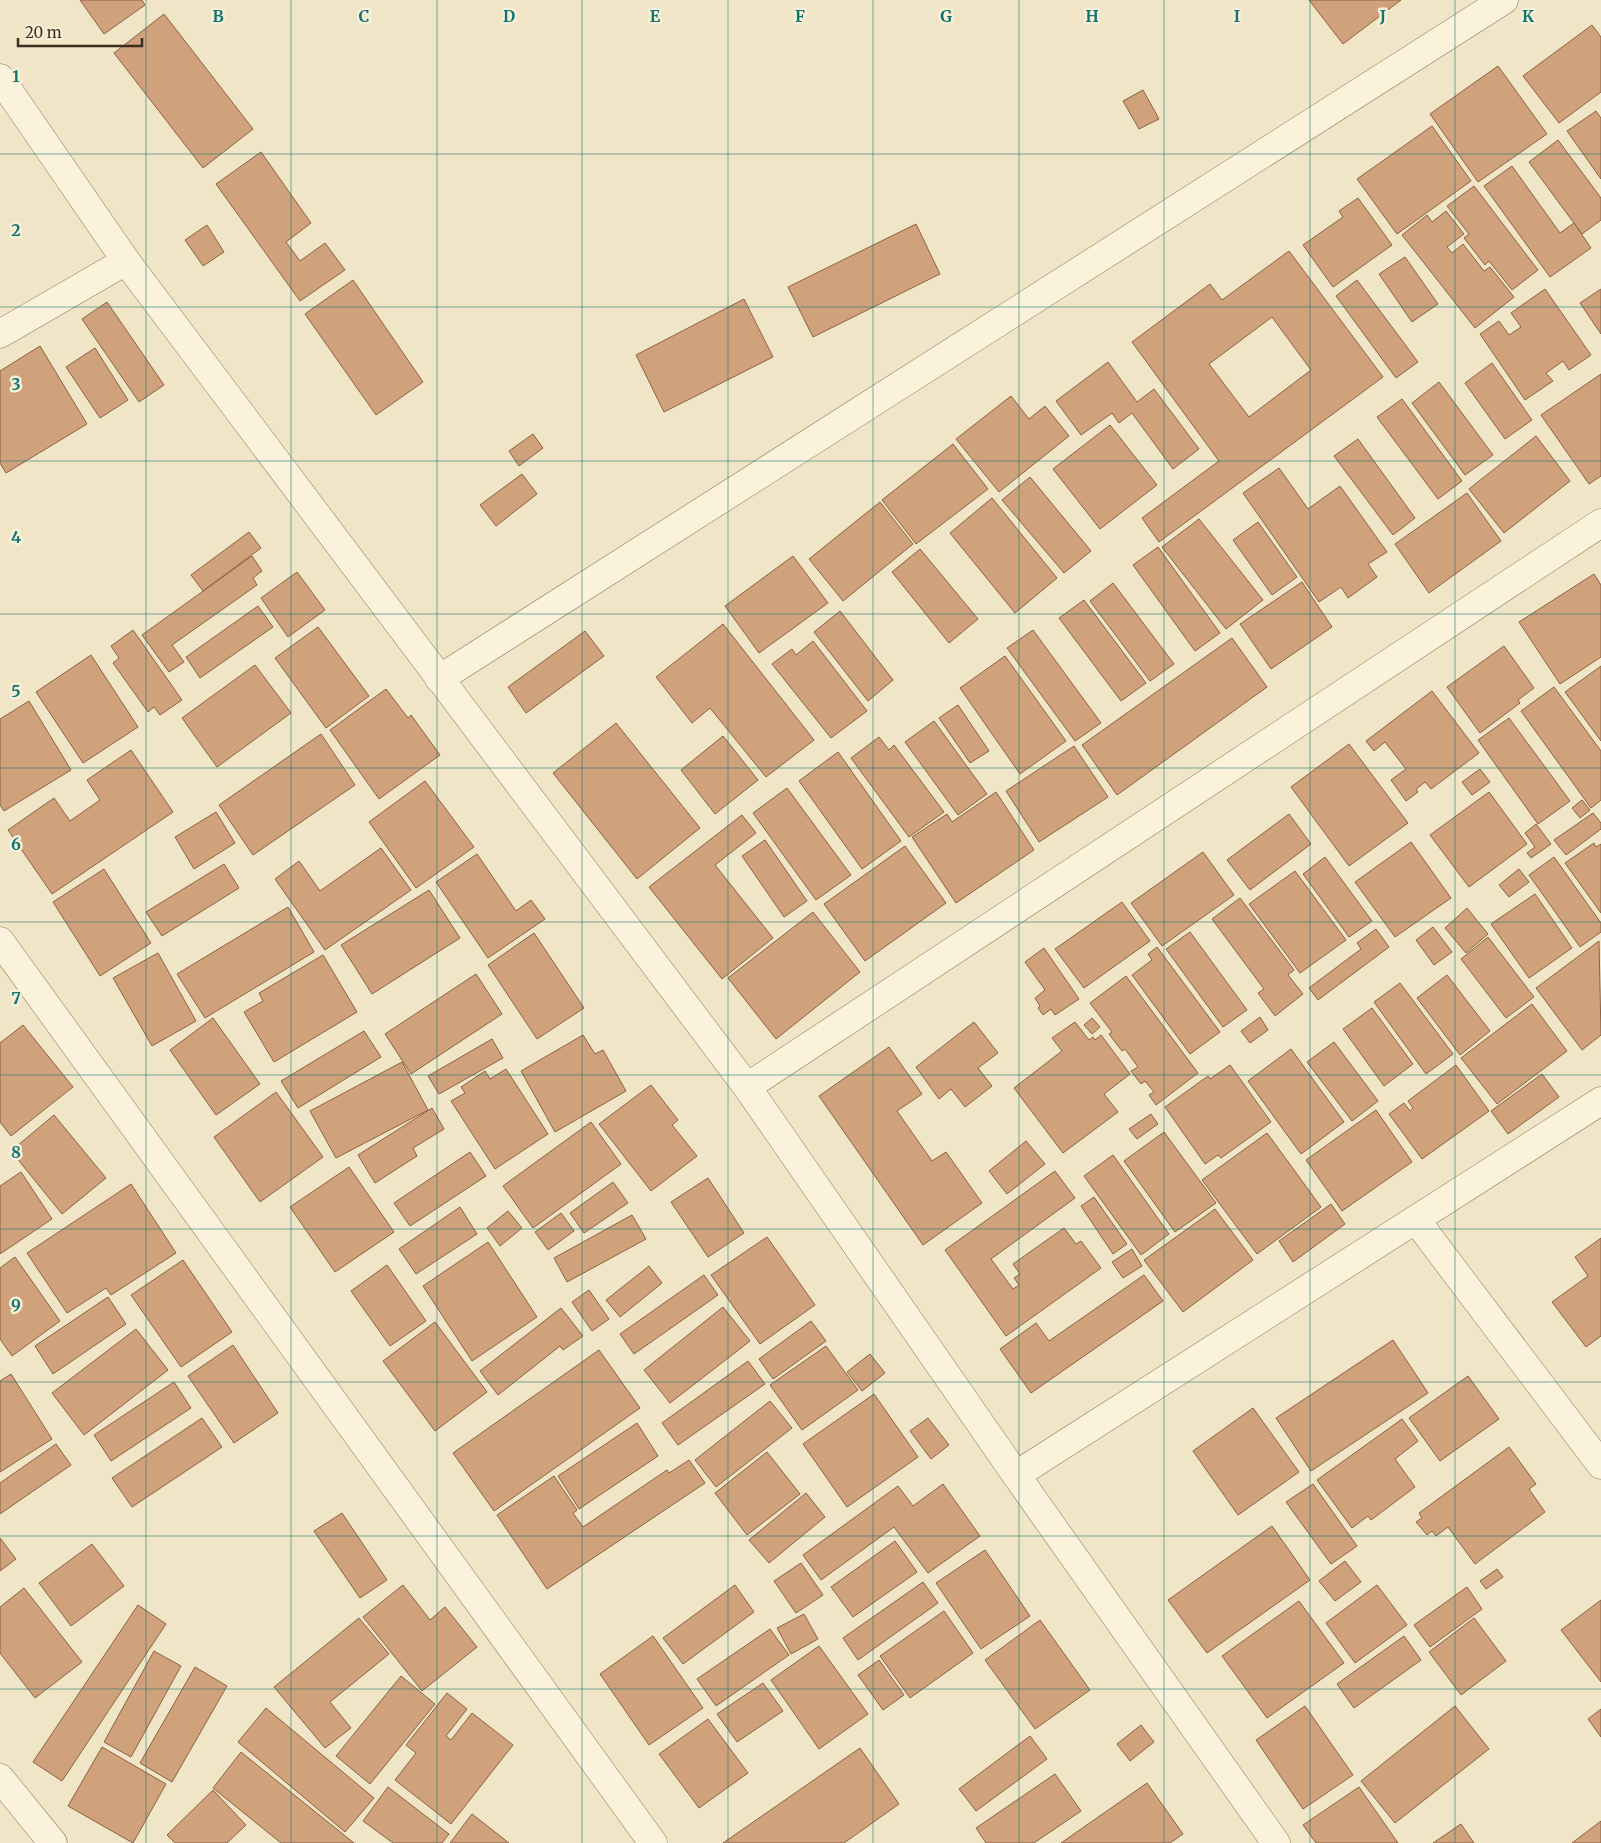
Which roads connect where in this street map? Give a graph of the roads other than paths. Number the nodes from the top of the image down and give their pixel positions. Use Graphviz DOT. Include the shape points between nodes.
graph roads {
  1 [pos="1504,0"];
  2 [pos="0,78"];
  3 [pos="126,261"];
  4 [pos="0,334"];
  5 [pos="1601,523"];
  6 [pos="439,680"];
  7 [pos="0,942"];
  8 [pos="747,1087"];
  9 [pos="1601,1101"];
  10 [pos="1416,1220"];
  11 [pos="1601,1465"];
  12 [pos="1016,1475"];
  13 [pos="0,1778"];
  14 [pos="45,1840"];
  15 [pos="653,1843"];
  16 [pos="1276,1843"];
  1 -- 6 [label="street"];
  2 -- 3 [label="street"];
  3 -- 4 [label="street"];
  3 -- 6 [label="street"];
  5 -- 8 [label="street"];
  6 -- 8 [label="street"];
  7 -- 15 [label="street"];
  8 -- 12 [label="street"];
  9 -- 10 [label="street"];
  10 -- 11 [label="street"];
  10 -- 12 [label="street"];
  12 -- 16 [label="street"];
  13 -- 14 [label="street"];
}
